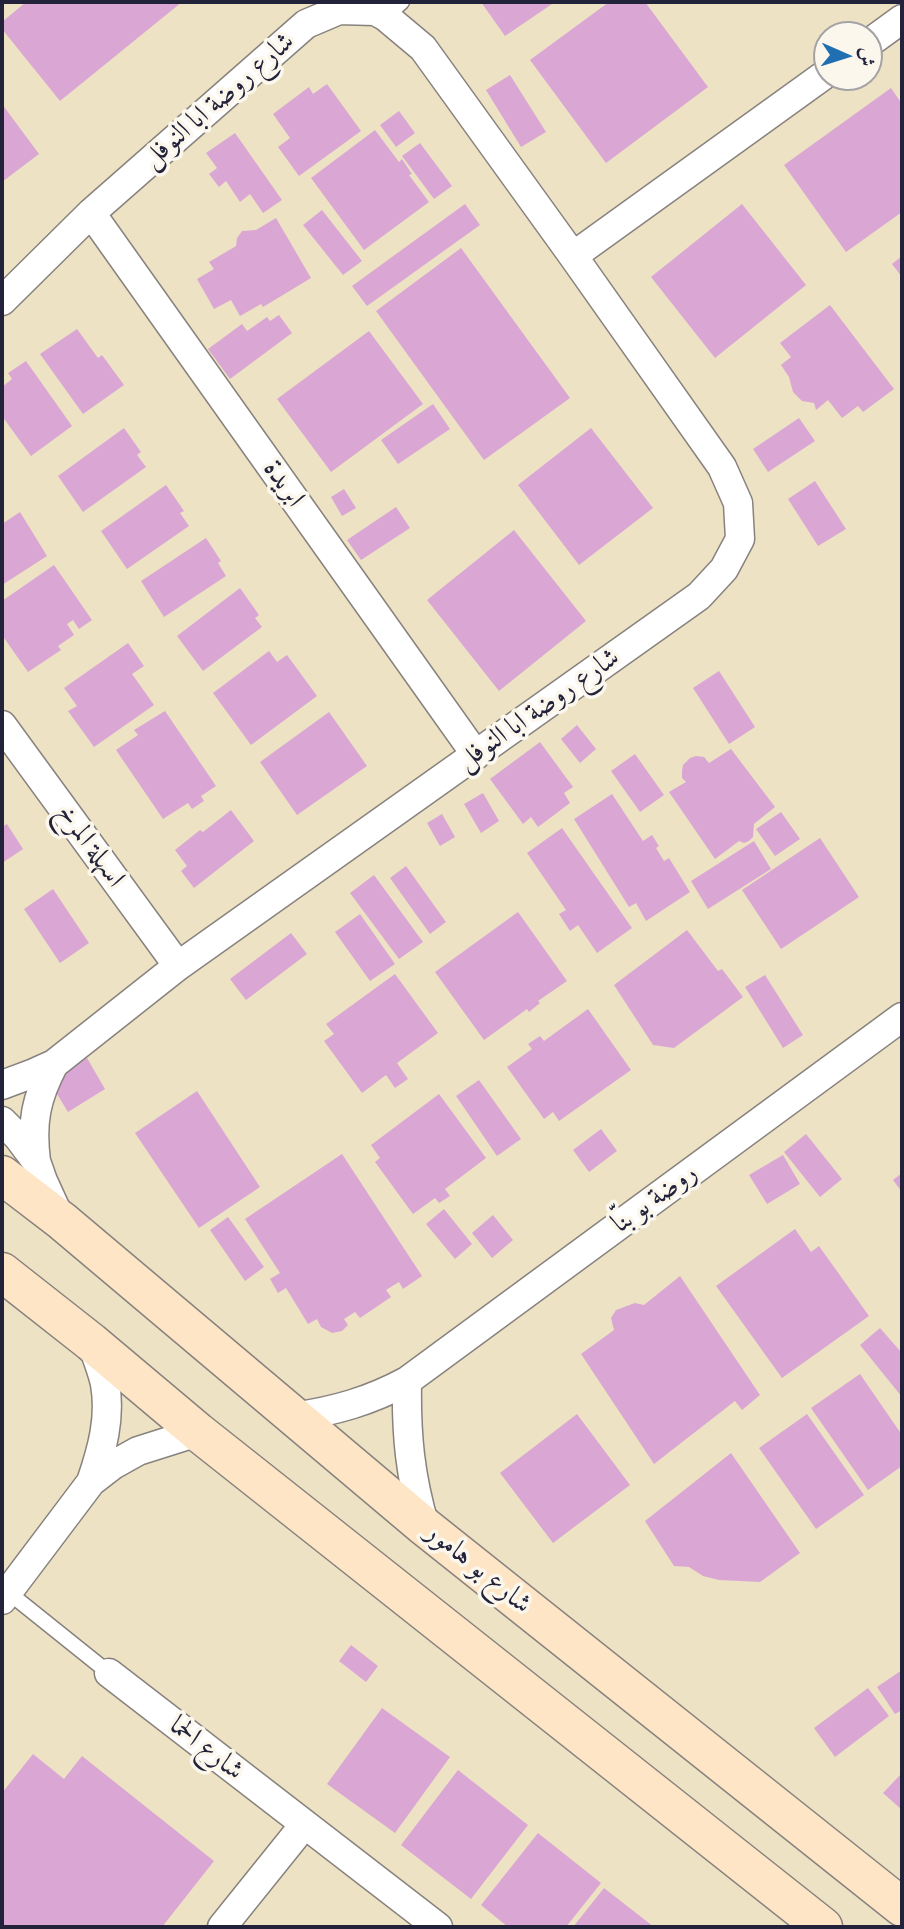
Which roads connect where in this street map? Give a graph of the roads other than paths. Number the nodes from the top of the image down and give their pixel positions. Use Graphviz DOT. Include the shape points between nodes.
graph roads {
  1 [pos="384,8"];
  2 [pos="902,19"];
  3 [pos="883,33"];
  4 [pos="813,84"];
  5 [pos="91,213"];
  6 [pos="573,256"];
  7 [pos="2,301"];
  8 [pos="2,725"];
  9 [pos="475,755"];
  10 [pos="178,966"];
  11 [pos="902,1017"];
  12 [pos="54,1064"];
  13 [pos="2,1085"];
  14 [pos="2,1121"];
  15 [pos="19,1168"];
  16 [pos="2,1272"];
  17 [pos="91,1342"];
  18 [pos="407,1381"];
  19 [pos="293,1417"];
  20 [pos="198,1432"];
  21 [pos="91,1482"];
  22 [pos="425,1527"];
  23 [pos="4,1593"];
  24 [pos="109,1673"];
  25 [pos="304,1825"];
  26 [pos="757,1875"];
  27 [pos="902,1907"];
  28 [pos="408,1918"];
  29 [pos="222,1927"];
  30 [pos="438,1927"];
  31 [pos="792,1927"];
  32 [pos="823,1927"];
  1 -- 5 [label="street, شارع روضة ابا النوفل" via="339,10 306,24"];
  1 -- 6 [label="street, شارع روضة ابا النوفل" via="423,48"];
  2 -- 3 [label="street"];
  4 -- 6 [label="street"];
  5 -- 7 [label="street, شارع روضة ابا النوفل"];
  5 -- 9 [label="street, ابريدة"];
  6 -- 9 [label="street, شارع روضة ابا النوفل" via="722,467 738,503 740,539 724,569 699,596"];
  8 -- 10 [label="street, اسهلة المرخ"];
  9 -- 10 [label="street, شارع روضة ابا النوفل"];
  10 -- 12 [label="street, شارع روضة ابا النوفل"];
  11 -- 18 [label="street, روضة بو بنّا"];
  12 -- 13 [label="street, شارع روضة ابا النوفل"];
  12 -- 15 [label="street, شارع روضة ابا النوفل" via="42,1086 33,1135"];
  14 -- 15 [label="street, شارع بو هامور" via="18,1137"];
  15 -- 19 [label="street, شارع بو هامور" via="62,1221"];
  16 -- 17 [label="street"];
  17 -- 20 [label="street"];
  17 -- 21 [label="street" via="105,1384 107,1417"];
  18 -- 19 [label="street, روضة بو بنّا" via="352,1406"];
  18 -- 22 [label="street" via="409,1455"];
  19 -- 22 [label="street, شارع بو هامور"];
  20 -- 21 [label="street" via="138,1451"];
  20 -- 26 [label="street"];
  21 -- 23 [label="street"];
  22 -- 27 [label="street, شارع بو هامور"];
  23 -- 24 [label="lane"];
  24 -- 25 [label="street, شارع الحما"];
  25 -- 28 [label="street, شارع الحما"];
  25 -- 29 [label="street"];
  26 -- 31 [label="street"];
  26 -- 32 [label="street"];
  28 -- 30 [label="street, شارع الحما"];
}
